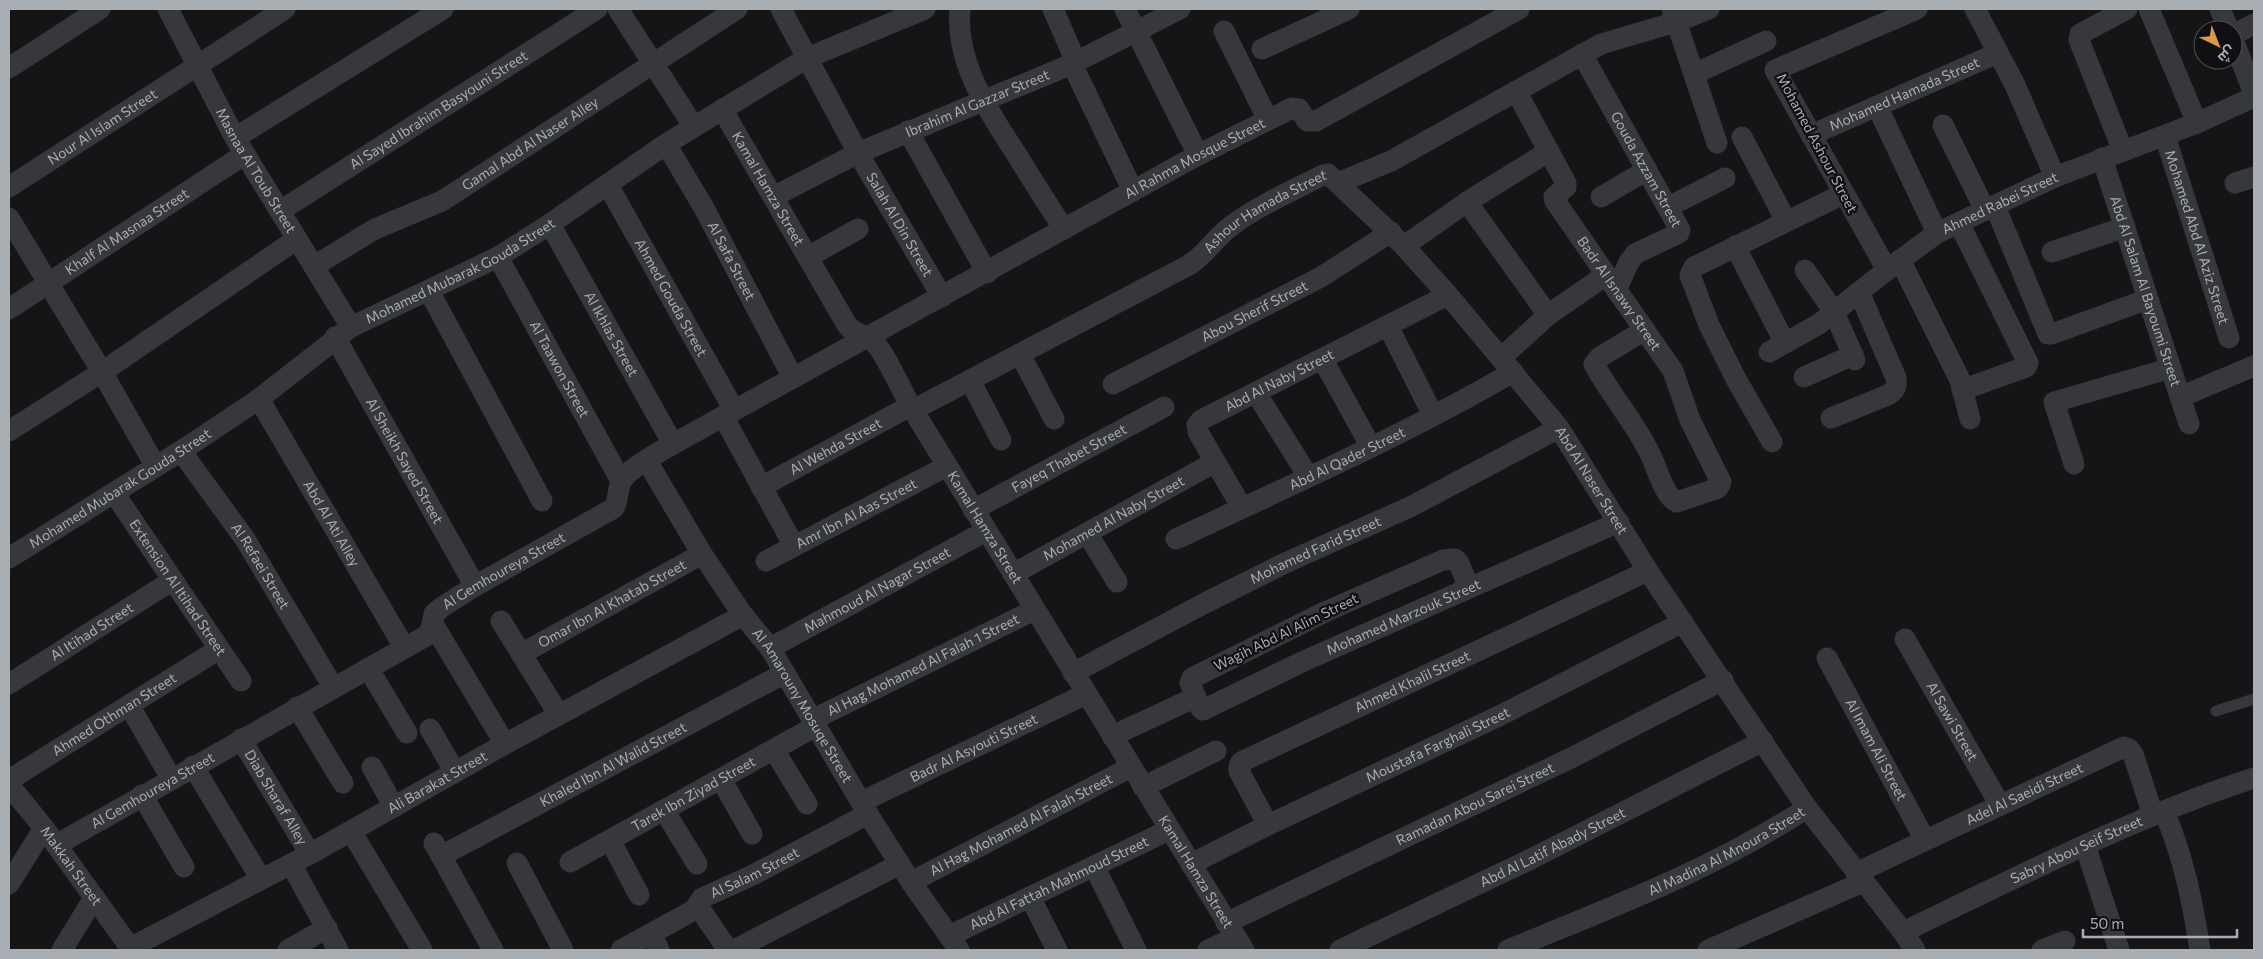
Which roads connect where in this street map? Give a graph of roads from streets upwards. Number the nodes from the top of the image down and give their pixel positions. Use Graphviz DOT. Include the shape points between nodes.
graph roads {
  1 [pos="100,9"];
  2 [pos="168,9"];
  3 [pos="285,9"];
  4 [pos="443,9"];
  5 [pos="597,9"];
  6 [pos="618,9"];
  7 [pos="737,9"];
  8 [pos="781,9"];
  9 [pos="960,9"];
  10 [pos="1053,9"];
  11 [pos="1125,9"];
  12 [pos="1180,9"];
  13 [pos="1349,9"];
  14 [pos="1519,9"];
  15 [pos="1709,9"];
  16 [pos="1917,9"];
  17 [pos="2127,9"];
  18 [pos="2149,9"];
  19 [pos="1979,10"];
  20 [pos="913,11"];
  21 [pos="1674,15"];
  22 [pos="1224,31"];
  23 [pos="1136,32"];
  24 [pos="1766,41"];
  25 [pos="1262,49"];
  26 [pos="1998,53"];
  27 [pos="1582,54"];
  28 [pos="808,58"];
  29 [pos="1074,63"];
  30 [pos="652,64"];
  31 [pos="196,66"];
  32 [pos="2243,66"];
  33 [pos="9,68"];
  34 [pos="1694,74"];
  35 [pos="1516,91"];
  36 [pos="2254,96"];
  37 [pos="982,101"];
  38 [pos="1877,106"];
  39 [pos="722,109"];
  40 [pos="1268,120"];
  41 [pos="2197,123"];
  42 [pos="1943,125"];
  43 [pos="694,127"];
  44 [pos="908,131"];
  45 [pos="1811,135"];
  46 [pos="2165,136"];
  47 [pos="1742,137"];
  48 [pos="1717,143"];
  49 [pos="666,144"];
  50 [pos="240,146"];
  51 [pos="1549,151"];
  52 [pos="2123,151"];
  53 [pos="858,153"];
  54 [pos="1198,155"];
  55 [pos="2102,158"];
  56 [pos="1647,170"];
  57 [pos="2055,177"];
  58 [pos="1725,178"];
  59 [pos="1338,182"];
  60 [pos="608,185"];
  61 [pos="9,187"];
  62 [pos="1133,191"];
  63 [pos="1843,194"];
  64 [pos="1601,197"];
  65 [pos="773,198"];
  66 [pos="1467,202"];
  67 [pos="1668,207"];
  68 [pos="1990,208"];
  69 [pos="280,211"];
  70 [pos="9,218"];
  71 [pos="1786,221"];
  72 [pos="1959,222"];
  73 [pos="550,224"];
  74 [pos="2125,227"];
  75 [pos="858,229"];
  76 [pos="1064,229"];
  77 [pos="1937,233"];
  78 [pos="297,239"];
  79 [pos="1398,239"];
  80 [pos="1735,246"];
  81 [pos="2052,252"];
  82 [pos="498,257"];
  83 [pos="808,257"];
  84 [pos="1893,265"];
  85 [pos="314,266"];
  86 [pos="1805,270"];
  87 [pos="987,273"];
  88 [pos="1611,282"];
  89 [pos="49,283"];
  90 [pos="429,290"];
  91 [pos="1858,292"];
  92 [pos="1448,295"];
  93 [pos="942,296"];
  94 [pos="2148,299"];
  95 [pos="9,309"];
  96 [pos="1834,312"];
  97 [pos="1548,315"];
  98 [pos="1388,326"];
  99 [pos="1645,330"];
  100 [pos="343,332"];
  101 [pos="868,338"];
  102 [pos="2229,338"];
  103 [pos="1020,354"];
  104 [pos="1323,360"];
  105 [pos="1507,365"];
  106 [pos="2254,366"];
  107 [pos="2171,368"];
  108 [pos="102,372"];
  109 [pos="1804,377"];
  110 [pos="794,378"];
  111 [pos="970,380"];
  112 [pos="1113,384"];
  113 [pos="1962,390"];
  114 [pos="1256,393"];
  115 [pos="2180,397"];
  116 [pos="259,399"];
  117 [pos="1164,407"];
  118 [pos="911,408"];
  119 [pos="728,413"];
  120 [pos="1433,415"];
  121 [pos="1831,418"];
  122 [pos="1054,419"];
  123 [pos="1970,419"];
  124 [pos="2189,424"];
  125 [pos="1559,428"];
  126 [pos="9,431"];
  127 [pos="1001,440"];
  128 [pos="1772,442"];
  129 [pos="673,444"];
  130 [pos="1370,447"];
  131 [pos="181,451"];
  132 [pos="647,461"];
  133 [pos="1215,462"];
  134 [pos="2074,464"];
  135 [pos="947,466"];
  136 [pos="156,467"];
  137 [pos="1308,476"];
  138 [pos="621,481"];
  139 [pos="761,487"];
  140 [pos="114,493"];
  141 [pos="542,501"];
  142 [pos="1242,508"];
  143 [pos="973,510"];
  144 [pos="1619,522"];
  145 [pos="986,531"];
  146 [pos="1087,533"];
  147 [pos="1176,539"];
  148 [pos="794,546"];
  149 [pos="702,554"];
  150 [pos="9,558"];
  151 [pos="766,561"];
  152 [pos="1648,571"];
  153 [pos="1013,574"];
  154 [pos="173,580"];
  155 [pos="1117,582"];
  156 [pos="474,586"];
  157 [pos="1469,588"];
  158 [pos="1034,610"];
  159 [pos="743,615"];
  160 [pos="501,621"];
  161 [pos="1683,622"];
  162 [pos="433,624"];
  163 [pos="1905,638"];
  164 [pos="404,647"];
  165 [pos="770,648"];
  166 [pos="219,649"];
  167 [pos="521,654"];
  168 [pos="1826,658"];
  169 [pos="368,668"];
  170 [pos="785,673"];
  171 [pos="1073,673"];
  172 [pos="1723,680"];
  173 [pos="241,681"];
  174 [pos="9,684"];
  175 [pos="333,687"];
  176 [pos="1086,694"];
  177 [pos="1196,697"];
  178 [pos="129,705"];
  179 [pos="298,707"];
  180 [pos="559,715"];
  181 [pos="814,723"];
  182 [pos="430,729"];
  183 [pos="407,733"];
  184 [pos="1112,736"];
  185 [pos="241,739"];
  186 [pos="1764,741"];
  187 [pos="505,744"];
  188 [pos="774,750"];
  189 [pos="1216,751"];
  190 [pos="193,766"];
  191 [pos="372,767"];
  192 [pos="1131,768"];
  193 [pos="455,772"];
  194 [pos="171,778"];
  195 [pos="2254,778"];
  196 [pos="721,779"];
  197 [pos="9,780"];
  198 [pos="343,783"];
  199 [pos="9,785"];
  200 [pos="1143,787"];
  201 [pos="142,795"];
  202 [pos="807,804"];
  203 [pos="2000,805"];
  204 [pos="394,807"];
  205 [pos="865,808"];
  206 [pos="1807,808"];
  207 [pos="664,810"];
  208 [pos="2158,813"];
  209 [pos="1268,825"];
  210 [pos="1169,830"];
  211 [pos="351,831"];
  212 [pos="752,834"];
  213 [pos="50,836"];
  214 [pos="610,840"];
  215 [pos="1925,840"];
  216 [pos="2085,845"];
  217 [pos="310,854"];
  218 [pos="570,862"];
  219 [pos="517,863"];
  220 [pos="291,864"];
  221 [pos="697,864"];
  222 [pos="1191,864"];
  223 [pos="1094,866"];
  224 [pos="184,867"];
  225 [pos="905,873"];
  226 [pos="1860,878"];
  227 [pos="261,879"];
  228 [pos="9,884"];
  229 [pos="640,895"];
  230 [pos="1030,897"];
  231 [pos="94,898"];
  232 [pos="698,906"];
  233 [pos="327,928"];
  234 [pos="1235,937"];
  235 [pos="2065,941"];
  236 [pos="656,942"];
  237 [pos="1906,944"];
  238 [pos="951,945"];
  239 [pos="131,949"];
  240 [pos="62,950"];
  241 [pos="288,950"];
  242 [pos="338,950"];
  243 [pos="422,950"];
  244 [pos="493,950"];
  245 [pos="562,950"];
  246 [pos="621,950"];
  247 [pos="728,950"];
  248 [pos="734,950"];
  249 [pos="1057,950"];
  250 [pos="1136,950"];
  251 [pos="1208,950"];
  252 [pos="1340,950"];
  253 [pos="1508,950"];
  254 [pos="1708,950"];
  255 [pos="2042,950"];
  256 [pos="2119,950"];
  257 [pos="2200,950"];
  1 -- 33 [label="street"];
  2 -- 31 [label="street, Masnaa Al Toub Street"];
  3 -- 31 [label="street, Nour Al Islam Street"];
  4 -- 50 [label="street, Khalf Al Masnaa Street"];
  5 -- 69 [label="street, Al Sayed Ibrahim Basyouni Street"];
  6 -- 30 [label="street"];
  7 -- 30 [label="street, Gamal Abd Al Naser Alley"];
  8 -- 28 [label="street, Salah Al Din Street"];
  9 -- 37 [label="street" via="960,38"];
  10 -- 29 [label="street"];
  11 -- 23 [label="street"];
  12 -- 23 [label="street, Ibrahim Al Gazzar Street"];
  13 -- 25 [label="street"];
  14 -- 40 [label="street, Al Rahma Mosque Street" via="1316,121 1307,121 1296,108"];
  15 -- 21 [label="street, Ashour Hamada Street"];
  16 -- 45 [label="street, Mohamed Ashour Street" via="1775,70"];
  17 -- 52 [label="street" via="2087,29 2080,34 2079,40"];
  18 -- 41 [label="street"];
  19 -- 26 [label="street"];
  20 -- 28 [label="street, Mohamed Mubarak Gouda Street"];
  21 -- 27 [label="street, Ashour Hamada Street"];
  21 -- 34 [label="street"];
  22 -- 40 [label="street"];
  23 -- 29 [label="street, Ibrahim Al Gazzar Street"];
  23 -- 54 [label="street"];
  24 -- 34 [label="street"];
  26 -- 38 [label="street, Mohamed Hamada Street"];
  26 -- 57 [label="street"];
  27 -- 35 [label="street, Ashour Hamada Street"];
  27 -- 56 [label="street, Gouda Azzam Street"];
  28 -- 39 [label="street, Mohamed Mubarak Gouda Street"];
  28 -- 53 [label="street, Salah Al Din Street"];
  29 -- 37 [label="street, Ibrahim Al Gazzar Street"];
  29 -- 62 [label="street"];
  30 -- 43 [label="street"];
  30 -- 85 [label="street, Gamal Abd Al Naser Alley" via="442,201 375,229"];
  31 -- 50 [label="street, Masnaa Al Toub Street"];
  31 -- 61 [label="street, Nour Al Islam Street"];
  32 -- 36 [label="street"];
  34 -- 48 [label="street"];
  35 -- 51 [label="street, Badr Al Isnawy Street"];
  35 -- 59 [label="street, Ashour Hamada Street" via="1391,161"];
  36 -- 41 [label="street, Ahmed Rabei Street"];
  37 -- 44 [label="street, Ibrahim Al Gazzar Street"];
  37 -- 76 [label="street"];
  38 -- 45 [label="street, Mohamed Hamada Street"];
  38 -- 77 [label="street"];
  39 -- 43 [label="street, Mohamed Mubarak Gouda Street"];
  39 -- 65 [label="street, Kamal Hamza Street"];
  40 -- 54 [label="street, Al Rahma Mosque Street"];
  41 -- 46 [label="street, Ahmed Rabei Street"];
  42 -- 68 [label="street"];
  43 -- 49 [label="street, Mohamed Mubarak Gouda Street"];
  44 -- 53 [label="street, Ibrahim Al Gazzar Street"];
  44 -- 87 [label="street"];
  45 -- 63 [label="street, Mohamed Ashour Street"];
  46 -- 52 [label="street, Ahmed Rabei Street"];
  46 -- 102 [label="street, Mohamed Abd Al Aziz Street"];
  47 -- 71 [label="street"];
  49 -- 60 [label="street, Mohamed Mubarak Gouda Street"];
  49 -- 110 [label="street, Al Safa Street" via="704,208"];
  50 -- 69 [label="street, Masnaa Al Toub Street"];
  50 -- 89 [label="street, Khalf Al Masnaa Street"];
  51 -- 66 [label="street, Abou Sherif Street"];
  51 -- 88 [label="street, Badr Al Isnawy Street" via="1566,183 1566,187 1554,197 1555,202"];
  52 -- 55 [label="street, Ahmed Rabei Street"];
  53 -- 65 [label="street, Ibrahim Al Gazzar Street"];
  53 -- 93 [label="street, Salah Al Din Street"];
  54 -- 62 [label="street, Al Rahma Mosque Street"];
  55 -- 57 [label="street, Ahmed Rabei Street"];
  55 -- 74 [label="street, Abd Al Salam Al Bayoumi Street"];
  56 -- 64 [label="street"];
  56 -- 67 [label="street, Gouda Azzam Street"];
  57 -- 68 [label="street, Ahmed Rabei Street"];
  58 -- 67 [label="street"];
  59 -- 79 [label="street, Abd Al Naser Street"];
  59 -- 103 [label="street, Ashour Hamada Street" via="1328,174 1323,175 1258,209 1216,238 1189,265"];
  60 -- 73 [label="street, Mohamed Mubarak Gouda Street"];
  60 -- 119 [label="street, Ahmed Gouda Street"];
  62 -- 76 [label="street, Al Rahma Mosque Street"];
  63 -- 71 [label="street"];
  63 -- 84 [label="street, Mohamed Ashour Street"];
  65 -- 83 [label="street, Kamal Hamza Street"];
  66 -- 79 [label="street, Abou Sherif Street"];
  66 -- 97 [label="street"];
  67 -- 88 [label="street, Gouda Azzam Street" via="1680,232 1635,254"];
  68 -- 72 [label="street, Ahmed Rabei Street"];
  68 -- 94 [label="street" via="2048,334"];
  69 -- 78 [label="street, Masnaa Al Toub Street"];
  70 -- 89 [label="street"];
  71 -- 80 [label="street"];
  72 -- 77 [label="street, Ahmed Rabei Street"];
  72 -- 113 [label="street" via="2028,363 2026,367"];
  73 -- 82 [label="street, Mohamed Mubarak Gouda Street"];
  73 -- 129 [label="street, Al Ikhlas Street"];
  74 -- 81 [label="street"];
  74 -- 94 [label="street, Abd Al Salam Al Bayoumi Street"];
  75 -- 83 [label="street"];
  76 -- 87 [label="street, Al Rahma Mosque Street"];
  77 -- 84 [label="street, Ahmed Rabei Street"];
  78 -- 85 [label="street, Masnaa Al Toub Street"];
  78 -- 108 [label="street"];
  79 -- 92 [label="street, Abd Al Naser Street"];
  79 -- 112 [label="street, Abou Sherif Street"];
  80 -- 96 [label="street, Ahmed Rabei Street" via="1777,347"];
  80 -- 128 [label="street" via="1694,266 1690,275 1709,325"];
  82 -- 90 [label="street, Mohamed Mubarak Gouda Street"];
  82 -- 138 [label="street, Al Taawon Street"];
  83 -- 101 [label="street, Kamal Hamza Street" via="847,325 856,334"];
  84 -- 91 [label="street, Ahmed Rabei Street"];
  84 -- 113 [label="street, Mohamed Ashour Street" via="1955,369"];
  85 -- 100 [label="street, Masnaa Al Toub Street"];
  86 -- 96 [label="street"];
  87 -- 93 [label="street, Al Rahma Mosque Street"];
  88 -- 97 [label="street, Abd Al Qader Street" via="1580,295"];
  88 -- 99 [label="street, Badr Al Isnawy Street"];
  89 -- 95 [label="street, Khalf Al Masnaa Street"];
  89 -- 108 [label="street"];
  90 -- 100 [label="street, Mohamed Mubarak Gouda Street"];
  90 -- 141 [label="street"];
  91 -- 96 [label="street, Ahmed Rabei Street"];
  91 -- 121 [label="street" via="1897,386 1888,396"];
  92 -- 98 [label="street, Abd Al Naby Street"];
  92 -- 105 [label="street, Abd Al Naser Street"];
  93 -- 101 [label="street, Al Rahma Mosque Street"];
  94 -- 107 [label="street, Abd Al Salam Al Bayoumi Street"];
  96 -- 109 [label="street" via="1854,357"];
  97 -- 105 [label="street, Abd Al Qader Street"];
  98 -- 104 [label="street, Abd Al Naby Street"];
  98 -- 120 [label="street"];
  99 -- 99 [label="street, Badr Al Isnawy Street" via="1676,377 1690,420 1721,482 1718,488 1677,502 1672,500 1640,435 1594,364"];
  100 -- 116 [label="street, Mohamed Mubarak Gouda Street"];
  100 -- 156 [label="street, Al Sheikh Sayed Street"];
  101 -- 110 [label="street"];
  101 -- 118 [label="street, Kamal Hamza Street" via="878,347"];
  103 -- 111 [label="street, Ashour Hamada Street"];
  103 -- 122 [label="street"];
  104 -- 114 [label="street, Abd Al Naby Street"];
  104 -- 130 [label="street"];
  105 -- 120 [label="street, Abd Al Qader Street"];
  105 -- 125 [label="street, Abd Al Naser Street"];
  106 -- 115 [label="street"];
  107 -- 115 [label="street, Abd Al Salam Al Bayoumi Street"];
  107 -- 134 [label="street" via="2054,402"];
  108 -- 126 [label="street"];
  108 -- 136 [label="street"];
  110 -- 119 [label="street"];
  111 -- 118 [label="street, Ashour Hamada Street"];
  111 -- 127 [label="street"];
  113 -- 123 [label="street, Mohamed Ashour Street"];
  114 -- 133 [label="street, Abd Al Naby Street" via="1199,422 1198,432"];
  114 -- 137 [label="street"];
  115 -- 124 [label="street, Abd Al Salam Al Bayoumi Street"];
  116 -- 131 [label="street, Mohamed Mubarak Gouda Street"];
  116 -- 164 [label="street, Abd Al Ati Alley"];
  117 -- 143 [label="street, Fayeq Thabet Street"];
  118 -- 135 [label="street, Kamal Hamza Street"];
  118 -- 139 [label="street, Al Wehda Street"];
  119 -- 129 [label="street"];
  119 -- 139 [label="street, Ahmed Gouda Street"];
  120 -- 130 [label="street, Abd Al Qader Street"];
  125 -- 144 [label="street, Abd Al Naser Street"];
  125 -- 171 [label="street, Mohamed Farid Street" via="1410,507 1215,597"];
  129 -- 132 [label="street"];
  130 -- 137 [label="street, Abd Al Qader Street"];
  131 -- 136 [label="street, Mohamed Mubarak Gouda Street"];
  131 -- 175 [label="street, Al Refaei Street" via="244,539"];
  132 -- 138 [label="street"];
  132 -- 149 [label="street, Al Amarouny Mosuqe Street"];
  133 -- 142 [label="street, Abd Al Naby Street"];
  133 -- 146 [label="street, Mohamed Al Naby Street"];
  135 -- 143 [label="street, Kamal Hamza Street"];
  135 -- 148 [label="street, Amr Ibn Al Aas Street"];
  136 -- 140 [label="street, Mohamed Mubarak Gouda Street"];
  137 -- 142 [label="street, Abd Al Qader Street"];
  138 -- 156 [label="street, Al Gemhoureya Street" via="614,508"];
  139 -- 148 [label="street, Ahmed Gouda Street"];
  140 -- 150 [label="street, Mohamed Mubarak Gouda Street"];
  140 -- 154 [label="street, Extension Al Itihad Street"];
  142 -- 147 [label="street, Abd Al Qader Street"];
  143 -- 145 [label="street, Kamal Hamza Street"];
  144 -- 152 [label="street, Abd Al Naser Street"];
  144 -- 157 [label="street, Mohamed Marzouk Street"];
  145 -- 153 [label="street, Kamal Hamza Street"];
  145 -- 165 [label="street, Mahmoud Al Nagar Street"];
  146 -- 153 [label="street, Mohamed Al Naby Street"];
  146 -- 155 [label="street"];
  148 -- 151 [label="street, Amr Ibn Al Aas Street"];
  149 -- 159 [label="street, Al Amarouny Mosuqe Street"];
  149 -- 167 [label="street, Omar Ibn Al Khatab Street"];
  152 -- 161 [label="street, Abd Al Naser Street"];
  152 -- 209 [label="street, Ahmed Khalil Street" via="1241,762 1239,771"];
  153 -- 158 [label="street, Kamal Hamza Street"];
  154 -- 166 [label="street, Extension Al Itihad Street"];
  154 -- 174 [label="street, Al Itihad Street"];
  156 -- 162 [label="street, Al Gemhoureya Street" via="438,610"];
  157 -- 177 [label="street, Mohamed Marzouk Street" via="1203,710"];
  157 -- 177 [label="street, Wagih Abd Al Alim Street" via="1459,563 1455,559 1443,560 1326,611 1193,678 1190,683"];
  158 -- 171 [label="street, Kamal Hamza Street"];
  158 -- 181 [label="street, Al Hag Mohamed Al Falah 1 Street"];
  159 -- 165 [label="street, Al Amarouny Mosuqe Street"];
  159 -- 180 [label="street, Ali Barakat Street"];
  160 -- 167 [label="street"];
  161 -- 172 [label="street, Abd Al Naser Street"];
  161 -- 209 [label="street, Moustafa Farghali Street" via="1500,716"];
  162 -- 164 [label="street, Al Gemhoureya Street" via="426,636"];
  162 -- 187 [label="street"];
  163 -- 203 [label="street, Al Sawi Street"];
  164 -- 169 [label="street, Al Gemhoureya Street"];
  165 -- 170 [label="street, Al Amarouny Mosuqe Street"];
  166 -- 173 [label="street, Extension Al Itihad Street"];
  166 -- 178 [label="street, Ahmed Othman Street"];
  167 -- 180 [label="street"];
  168 -- 215 [label="street, Al Imam Ali Street"];
  169 -- 175 [label="street, Al Gemhoureya Street"];
  169 -- 183 [label="street"];
  170 -- 181 [label="street, Al Amarouny Mosuqe Street"];
  170 -- 244 [label="street, Khaled Ibn Al Walid Street" via="437,849"];
  171 -- 176 [label="street, Kamal Hamza Street"];
  172 -- 186 [label="street, Abd Al Naser Street"];
  172 -- 234 [label="street, Ramadan Abou Sarei Street"];
  175 -- 179 [label="street, Al Gemhoureya Street"];
  176 -- 184 [label="street, Kamal Hamza Street"];
  176 -- 205 [label="street, Badr Al Asyouti Street"];
  177 -- 184 [label="street"];
  178 -- 194 [label="street"];
  178 -- 197 [label="street, Ahmed Othman Street"];
  179 -- 185 [label="street, Al Gemhoureya Street"];
  179 -- 198 [label="street"];
  180 -- 187 [label="street, Ali Barakat Street"];
  181 -- 188 [label="street, Tarek Ibn Ziyad Street"];
  181 -- 205 [label="street, Al Amarouny Mosuqe Street"];
  182 -- 193 [label="street"];
  184 -- 192 [label="street, Kamal Hamza Street"];
  185 -- 190 [label="street, Al Gemhoureya Street"];
  185 -- 217 [label="street, Diab Sharaf Alley"];
  186 -- 206 [label="street, Abd Al Naser Street"];
  186 -- 252 [label="street, Abd Al Latif Abady Street"];
  187 -- 193 [label="street, Ali Barakat Street"];
  188 -- 196 [label="street, Tarek Ibn Ziyad Street"];
  188 -- 202 [label="street"];
  189 -- 200 [label="street"];
  190 -- 194 [label="street, Al Gemhoureya Street"];
  190 -- 227 [label="street"];
  191 -- 204 [label="street"];
  192 -- 200 [label="street, Kamal Hamza Street"];
  192 -- 225 [label="street, Al Hag Mohamed Al Falah Street"];
  193 -- 204 [label="street, Ali Barakat Street"];
  194 -- 201 [label="street, Al Gemhoureya Street"];
  195 -- 208 [label="street, Sabry Abou Seif Street"];
  196 -- 207 [label="street, Tarek Ibn Ziyad Street"];
  196 -- 212 [label="street"];
  199 -- 213 [label="street, Makkah Street"];
  200 -- 210 [label="street, Kamal Hamza Street"];
  201 -- 213 [label="street, Al Gemhoureya Street"];
  201 -- 224 [label="street"];
  203 -- 208 [label="street, Adel Al Saeidi Street" via="2124,747 2133,754"];
  203 -- 215 [label="street, Adel Al Saeidi Street"];
  204 -- 211 [label="street, Ali Barakat Street"];
  205 -- 225 [label="street, Al Amarouny Mosuqe Street"];
  205 -- 232 [label="street, Al Salam Street" via="753,875 702,898"];
  206 -- 226 [label="street, Al Madina Al Mnoura Street"];
  206 -- 253 [label="street, Al Madina Al Mnoura Street" via="1692,874"];
  207 -- 214 [label="street, Tarek Ibn Ziyad Street"];
  207 -- 221 [label="street"];
  208 -- 216 [label="street, Sabry Abou Seif Street"];
  208 -- 257 [label="street" via="2185,868"];
  209 -- 222 [label="street, Moustafa Farghali Street"];
  210 -- 222 [label="street, Kamal Hamza Street"];
  210 -- 223 [label="street, Abd Al Fattah Mahmoud Street"];
  211 -- 217 [label="street, Ali Barakat Street"];
  211 -- 243 [label="street"];
  213 -- 228 [label="street"];
  213 -- 231 [label="street, Makkah Street"];
  214 -- 218 [label="street, Tarek Ibn Ziyad Street"];
  214 -- 229 [label="street"];
  215 -- 226 [label="street, Adel Al Saeidi Street"];
  216 -- 237 [label="street, Sabry Abou Seif Street"];
  216 -- 256 [label="street"];
  217 -- 220 [label="street, Ali Barakat Street"];
  219 -- 245 [label="street"];
  220 -- 227 [label="street, Ali Barakat Street"];
  220 -- 233 [label="street"];
  222 -- 234 [label="street, Kamal Hamza Street"];
  223 -- 230 [label="street, Abd Al Fattah Mahmoud Street"];
  223 -- 250 [label="street"];
  225 -- 238 [label="street, Al Amarouny Mosuqe Street"];
  225 -- 248 [label="street, Al Hag Mohamed Al Falah Street"];
  226 -- 237 [label="street, Al Madina Al Mnoura Street"];
  226 -- 254 [label="street, Adel Al Saeidi Street"];
  227 -- 239 [label="street, Ali Barakat Street"];
  230 -- 238 [label="street, Abd Al Fattah Mahmoud Street"];
  230 -- 249 [label="street"];
  231 -- 239 [label="street, Makkah Street"];
  231 -- 240 [label="street"];
  232 -- 236 [label="street, Al Salam Street"];
  232 -- 247 [label="street"];
  233 -- 241 [label="street"];
  233 -- 242 [label="street"];
  234 -- 251 [label="street, Ramadan Abou Sarei Street"];
  235 -- 255 [label="street"];
  236 -- 246 [label="street, Al Salam Street"];
}
